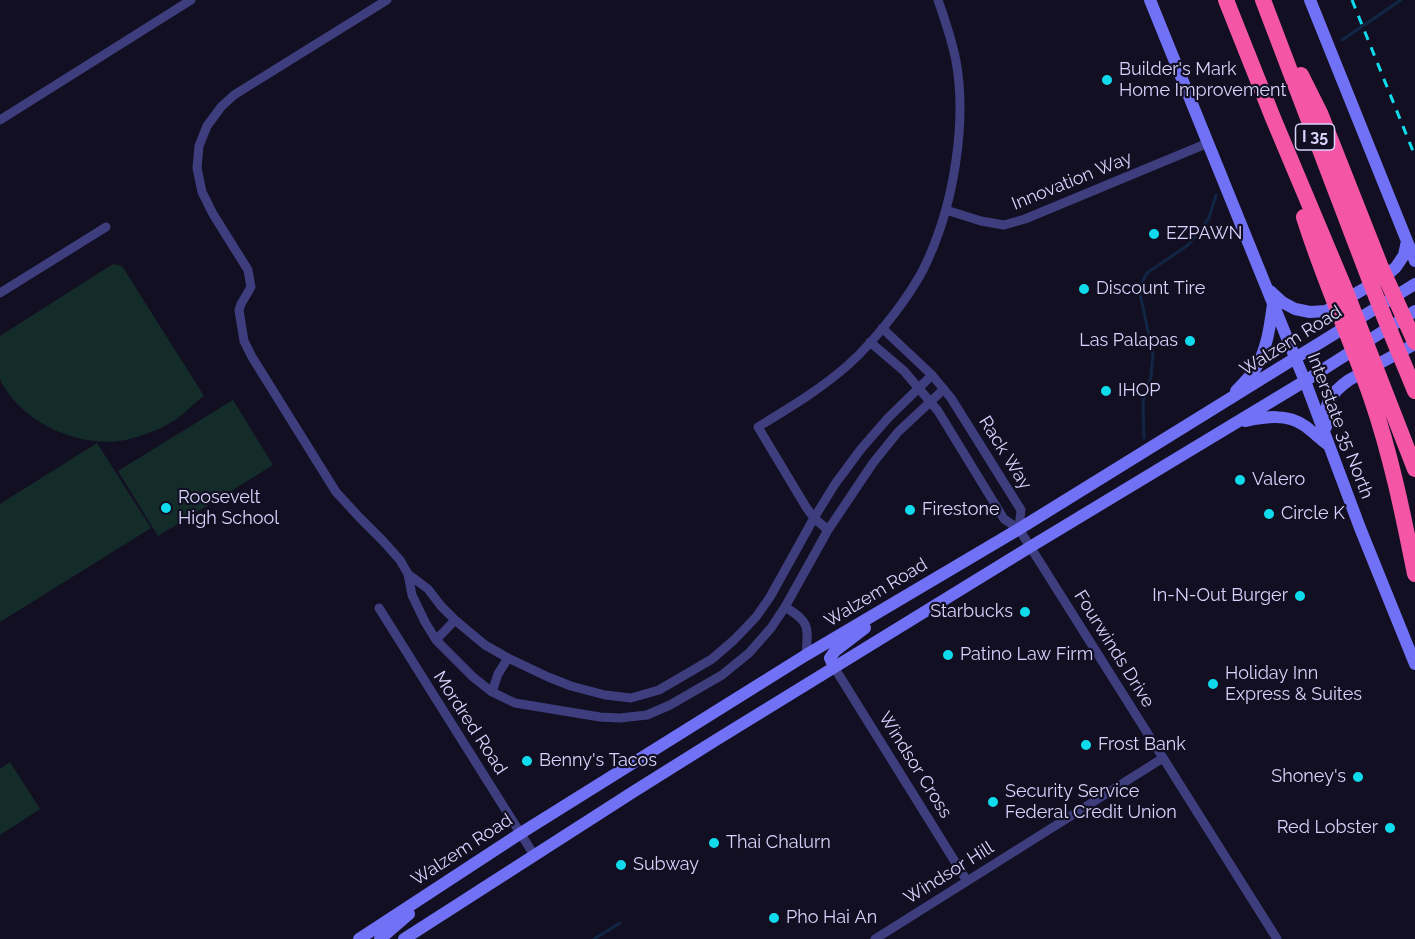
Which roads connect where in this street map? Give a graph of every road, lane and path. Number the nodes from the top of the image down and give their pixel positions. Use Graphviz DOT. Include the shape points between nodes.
graph roads {
  1 [pos="191,0"];
  2 [pos="387,0"];
  3 [pos="938,0"];
  4 [pos="1150,0"];
  5 [pos="1226,0"];
  6 [pos="1263,0"];
  7 [pos="1310,0"];
  8 [pos="0,120"];
  9 [pos="1208,143"];
  10 [pos="946,210"];
  11 [pos="106,227"];
  12 [pos="1411,243"];
  13 [pos="1415,261"];
  14 [pos="1374,269"];
  15 [pos="1415,284"];
  16 [pos="1266,288"];
  17 [pos="0,293"];
  18 [pos="1273,303"];
  19 [pos="1415,311"];
  20 [pos="882,327"];
  21 [pos="870,342"];
  22 [pos="1415,343"];
  23 [pos="1296,359"];
  24 [pos="932,375"];
  25 [pos="1305,381"];
  26 [pos="919,387"];
  27 [pos="944,389"];
  28 [pos="1415,391"];
  29 [pos="1377,392"];
  30 [pos="931,402"];
  31 [pos="1223,404"];
  32 [pos="1238,422"];
  33 [pos="1329,446"];
  34 [pos="1415,469"];
  35 [pos="814,518"];
  36 [pos="1019,529"];
  37 [pos="828,530"];
  38 [pos="1030,547"];
  39 [pos="408,574"];
  40 [pos="1415,574"];
  41 [pos="896,602"];
  42 [pos="785,607"];
  43 [pos="379,608"];
  44 [pos="455,620"];
  45 [pos="436,640"];
  46 [pos="806,655"];
  47 [pos="508,658"];
  48 [pos="1415,664"];
  49 [pos="834,666"];
  50 [pos="492,692"];
  51 [pos="1163,758"];
  52 [pos="520,833"];
  53 [pos="534,855"];
  54 [pos="967,881"];
  55 [pos="436,889"];
  56 [pos="359,939"];
  57 [pos="380,939"];
  58 [pos="404,939"];
  59 [pos="874,939"];
  60 [pos="1277,939"];
  1 -- 8 [label="street"];
  2 -- 39 [label="street" via="220,107 199,146 197,168 202,192 213,214 248,270 251,287 239,310 244,341 252,357 336,492 400,560"];
  3 -- 10 [label="street" via="956,61 960,105 957,156"];
  4 -- 9 [label="main road, Interstate 35 North"];
  5 -- 29 [label="highway, I 35" via="1273,118 1317,257 1337,290"];
  6 -- 14 [label="highway, I 35" via="1351,226"];
  7 -- 12 [label="main road"];
  9 -- 10 [label="street, Innovation Way" via="1004,225"];
  9 -- 16 [label="main road, Interstate 35 North"];
  10 -- 20 [label="street" via="929,257 907,296"];
  11 -- 17 [label="street"];
  12 -- 13 [label="main road"];
  12 -- 16 [label="main road" via="1386,276 1326,311 1294,309"];
  14 -- 22 [label="highway"];
  14 -- 28 [label="highway, I 35"];
  15 -- 23 [label="main road, Walzem Road"];
  16 -- 18 [label="main road, Interstate 35 North"];
  18 -- 23 [label="main road, Interstate 35 North"];
  18 -- 31 [label="main road" via="1258,363"];
  19 -- 25 [label="main road"];
  20 -- 21 [label="street"];
  20 -- 24 [label="street, Rack Way"];
  21 -- 26 [label="street, Rack Way"];
  21 -- 35 [label="street" via="848,365 806,397 758,427"];
  22 -- 33 [label="main road" via="1349,380 1332,394 1325,411"];
  23 -- 25 [label="main road, Interstate 35 North"];
  23 -- 31 [label="main road, Walzem Road"];
  24 -- 26 [label="street"];
  24 -- 27 [label="street, Rack Way"];
  25 -- 32 [label="main road"];
  25 -- 33 [label="main road, Interstate 35 North"];
  26 -- 30 [label="street, Rack Way"];
  26 -- 35 [label="street" via="861,449"];
  27 -- 30 [label="street"];
  27 -- 36 [label="street, Rack Way" via="1021,510"];
  29 -- 34 [label="highway"];
  29 -- 40 [label="highway"];
  30 -- 36 [label="street, Rack Way" via="1004,519"];
  30 -- 37 [label="street" via="898,432 873,463"];
  31 -- 36 [label="main road, Walzem Road"];
  32 -- 33 [label="main road" via="1268,417 1290,419 1304,425"];
  32 -- 38 [label="main road"];
  33 -- 48 [label="main road, Interstate 35 North"];
  35 -- 37 [label="street"];
  35 -- 47 [label="street" via="756,617 712,659 659,690 631,698 605,696 571,686"];
  36 -- 38 [label="street, Fourwinds Drive"];
  36 -- 41 [label="main road, Walzem Road"];
  37 -- 42 [label="street"];
  38 -- 49 [label="main road"];
  38 -- 51 [label="street, Fourwinds Drive"];
  39 -- 44 [label="street" via="428,589"];
  39 -- 45 [label="street" via="412,596"];
  41 -- 46 [label="main road, Walzem Road"];
  41 -- 49 [label="main road" via="835,651 831,658"];
  42 -- 46 [label="street" via="806,622"];
  42 -- 50 [label="street" via="749,653 722,675 647,715 600,717 515,703"];
  43 -- 52 [label="street, Mordred Road"];
  44 -- 45 [label="street"];
  44 -- 47 [label="street"];
  45 -- 50 [label="street"];
  46 -- 52 [label="main road, Walzem Road"];
  47 -- 50 [label="street"];
  49 -- 53 [label="main road"];
  49 -- 54 [label="street, Windsor Cross"];
  51 -- 54 [label="street, Windsor Hill"];
  51 -- 60 [label="street, Fourwinds Drive"];
  52 -- 53 [label="street, Mordred Road"];
  52 -- 55 [label="main road, Walzem Road"];
  53 -- 58 [label="main road"];
  54 -- 59 [label="street, Windsor Hill"];
  55 -- 56 [label="main road, Walzem Road"];
  55 -- 57 [label="main road"];
}
